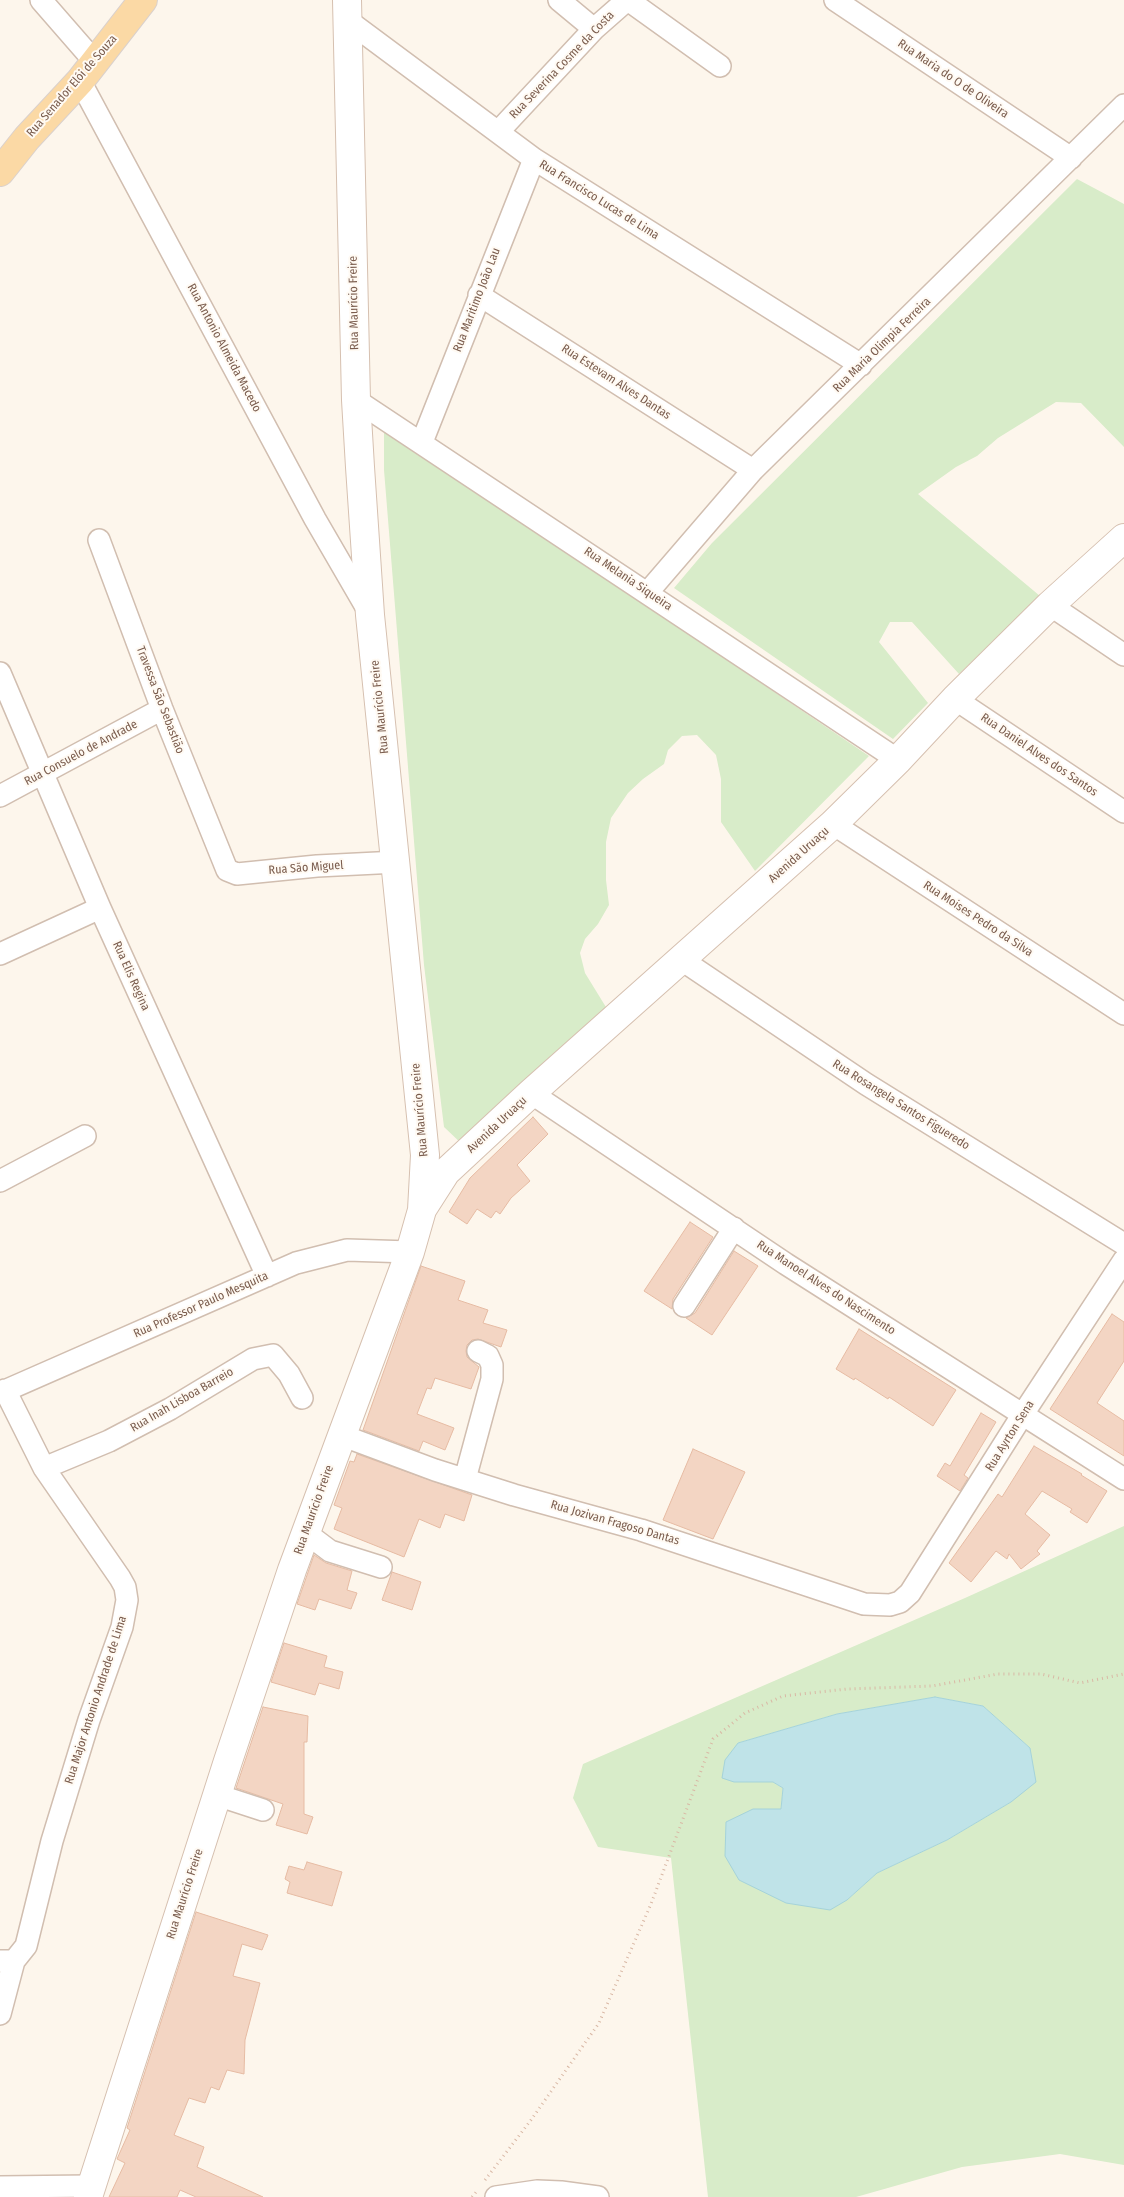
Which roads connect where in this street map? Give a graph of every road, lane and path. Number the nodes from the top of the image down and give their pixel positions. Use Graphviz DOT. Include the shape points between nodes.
graph roads {
  1 [pos="41,0"];
  2 [pos="144,0"];
  3 [pos="559,0"];
  4 [pos="627,0"];
  5 [pos="835,0"];
  6 [pos="347,10"];
  7 [pos="594,29"];
  8 [pos="720,66"];
  9 [pos="87,71"];
  10 [pos="1124,105"];
  11 [pos="498,132"];
  12 [pos="1071,158"];
  13 [pos="534,159"];
  14 [pos="0,172"];
  15 [pos="479,295"];
  16 [pos="861,365"];
  17 [pos="356,400"];
  18 [pos="422,442"];
  19 [pos="753,470"];
  20 [pos="99,540"];
  21 [pos="1122,545"];
  22 [pos="648,592"];
  23 [pos="1050,605"];
  24 [pos="370,615"];
  25 [pos="1124,656"];
  26 [pos="0,673"];
  27 [pos="955,698"];
  28 [pos="162,710"];
  29 [pos="898,760"];
  30 [pos="42,775"];
  31 [pos="0,796"];
  32 [pos="1124,812"];
  33 [pos="833,824"];
  34 [pos="222,859"];
  35 [pos="396,862"];
  36 [pos="100,908"];
  37 [pos="0,954"];
  38 [pos="682,960"];
  39 [pos="1124,1014"];
  40 [pos="530,1093"];
  41 [pos="423,1134"];
  42 [pos="85,1136"];
  43 [pos="460,1158"];
  44 [pos="0,1180"];
  45 [pos="422,1210"];
  46 [pos="734,1228"];
  47 [pos="1124,1244"];
  48 [pos="410,1252"];
  49 [pos="1124,1260"];
  50 [pos="267,1276"];
  51 [pos="684,1306"];
  52 [pos="478,1351"];
  53 [pos="3,1391"];
  54 [pos="302,1398"];
  55 [pos="1023,1414"];
  56 [pos="341,1435"];
  57 [pos="44,1468"];
  58 [pos="465,1479"];
  59 [pos="1124,1479"];
  60 [pos="306,1533"];
  61 [pos="381,1567"];
  62 [pos="890,1605"];
  63 [pos="1124,1674"];
  64 [pos="217,1795"];
  65 [pos="263,1810"];
  66 [pos="7,1961"];
  67 [pos="0,2014"];
  68 [pos="0,2186"];
  69 [pos="486,2189"];
  70 [pos="90,2192"];
  71 [pos="472,2197"];
  72 [pos="598,2197"];
  1 -- 9 [label="street, Rua Antonio Almeida Macedo"];
  2 -- 9 [label="main road, Rua Senador Elói de Souza"];
  3 -- 7 [label="street"];
  4 -- 7 [label="street, Rua Severina Cosme da Costa"];
  4 -- 8 [label="street"];
  5 -- 12 [label="street, Rua Maria do O de Oliveira"];
  6 -- 11 [label="street, Rua Francisco Lucas de Lima"];
  6 -- 17 [label="street, Rua Maurício Freire"];
  7 -- 11 [label="street, Rua Severina Cosme da Costa"];
  9 -- 14 [label="main road, Rua Senador Elói de Souza"];
  9 -- 24 [label="street, Rua Antonio Almeida Macedo" via="315,519"];
  10 -- 12 [label="street, Rua Maria Olimpia Ferreira"];
  11 -- 13 [label="street, Rua Francisco Lucas de Lima"];
  12 -- 16 [label="street, Rua Maria Olimpia Ferreira"];
  13 -- 15 [label="street, Rua Maritimo João Lau"];
  13 -- 16 [label="street, Rua Francisco Lucas de Lima"];
  15 -- 18 [label="street, Rua Maritimo João Lau"];
  15 -- 19 [label="street, Rua Estevam Alves Dantas"];
  16 -- 19 [label="street, Rua Maria Olimpia Ferreira"];
  17 -- 18 [label="street, Rua Melania Siqueira"];
  17 -- 24 [label="street, Rua Maurício Freire"];
  18 -- 22 [label="street, Rua Melania Siqueira"];
  19 -- 22 [label="street, Rua Maria Olimpia Ferreira"];
  20 -- 28 [label="street, Travessa São Sebastião"];
  21 -- 23 [label="street, Avenida Uruaçu"];
  22 -- 29 [label="street, Rua Melania Siqueira"];
  23 -- 25 [label="street"];
  23 -- 27 [label="street, Avenida Uruaçu"];
  24 -- 35 [label="street, Rua Maurício Freire"];
  26 -- 30 [label="street, Rua Elis Regina"];
  27 -- 29 [label="street, Avenida Uruaçu"];
  27 -- 32 [label="street, Rua Daniel Alves dos Santos"];
  28 -- 30 [label="street, Rua Consuelo de Andrade"];
  28 -- 34 [label="street, Travessa São Sebastião"];
  29 -- 33 [label="street, Avenida Uruaçu"];
  30 -- 31 [label="street, Rua Consuelo de Andrade"];
  30 -- 36 [label="street, Rua Elis Regina"];
  33 -- 38 [label="street, Avenida Uruaçu"];
  33 -- 39 [label="street, Rua Moises Pedro da Silva"];
  34 -- 35 [label="street, Rua São Miguel" via="233,874"];
  35 -- 41 [label="street, Rua Maurício Freire"];
  36 -- 37 [label="street"];
  36 -- 50 [label="street, Rua Elis Regina"];
  38 -- 40 [label="street, Avenida Uruaçu"];
  38 -- 47 [label="street, Rua Rosangela Santos Figueredo" via="866,1084"];
  40 -- 43 [label="street, Avenida Uruaçu"];
  40 -- 46 [label="street, Rua Manoel Alves do Nascimento"];
  41 -- 43 [label="street, Avenida Uruaçu" via="434,1151 447,1159"];
  41 -- 45 [label="street, Rua Maurício Freire"];
  42 -- 44 [label="street"];
  43 -- 45 [label="street, Avenida Uruaçu" via="446,1172"];
  45 -- 48 [label="street, Rua Maurício Freire"];
  46 -- 51 [label="street"];
  46 -- 55 [label="street, Rua Manoel Alves do Nascimento"];
  48 -- 50 [label="street, Rua Professor Paulo Mesquita" via="347,1250 296,1263"];
  48 -- 56 [label="street, Rua Maurício Freire"];
  49 -- 55 [label="street, Rua Ayrton Sena"];
  50 -- 53 [label="street, Rua Professor Paulo Mesquita"];
  52 -- 58 [label="street" via="488,1356 492,1378"];
  53 -- 57 [label="street, Rua Major Antonio Andrade de Lima"];
  54 -- 57 [label="street, Rua Inah Lisboa Barreio" via="274,1355 253,1360 109,1441"];
  55 -- 59 [label="street, Rua Manoel Alves do Nascimento"];
  55 -- 62 [label="street, Rua Ayrton Sena" via="910,1594"];
  56 -- 58 [label="street, Rua Jozivan Fragoso Dantas"];
  56 -- 60 [label="street, Rua Maurício Freire"];
  57 -- 66 [label="street, Rua Major Antonio Andrade de Lima" via="126,1587 127,1600 122,1627 52,1841 26,1946"];
  58 -- 62 [label="street, Rua Jozivan Fragoso Dantas" via="641,1530 864,1604"];
  60 -- 61 [label="street" via="330,1551"];
  60 -- 64 [label="street, Rua Maurício Freire"];
  63 -- 69 [label="path" via="1080,1683 1041,1674 998,1674 932,1686 847,1688 783,1696 739,1718 713,1739 651,1904 599,2023"];
  64 -- 65 [label="street"];
  64 -- 70 [label="street, Rua Maurício Freire"];
  66 -- 67 [label="street, Rua Major Antonio Andrade de Lima"];
  68 -- 70 [label="street"];
  69 -- 71 [label="path"];
  69 -- 72 [label="street"];
}
